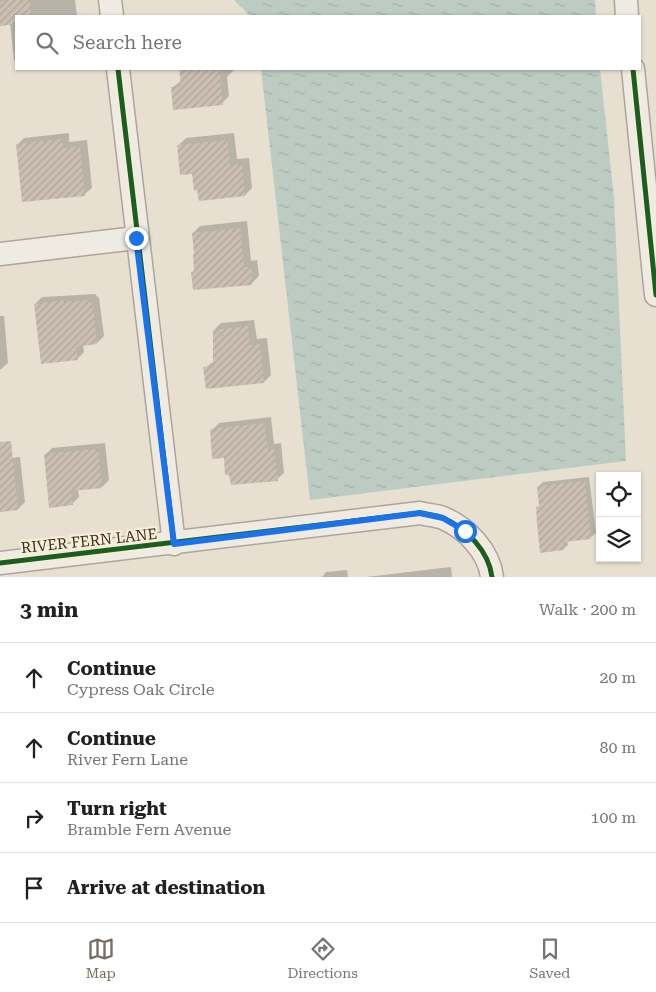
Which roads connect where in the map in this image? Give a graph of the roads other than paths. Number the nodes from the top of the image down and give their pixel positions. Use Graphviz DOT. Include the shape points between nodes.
graph roads {
  1 [pos="110,0"];
  2 [pos="626,0"];
  3 [pos="112,15"];
  4 [pos="628,15"];
  5 [pos="118,70"];
  6 [pos="633,70"];
  7 [pos="136,238"];
  8 [pos="0,254"];
  9 [pos="656,295"];
  10 [pos="174,544"];
  11 [pos="0,563"];
  12 [pos="492,577"];
  1 -- 3 [label="street"];
  2 -- 4 [label="street"];
  5 -- 7 [label="street"];
  6 -- 9 [label="street"];
  7 -- 8 [label="street"];
  7 -- 10 [label="street"];
  10 -- 11 [label="street, RIVER FERN LANE"];
  10 -- 12 [label="street, RIVER FERN LANE" via="420,513 443,518 465,531 481,549"];
}
